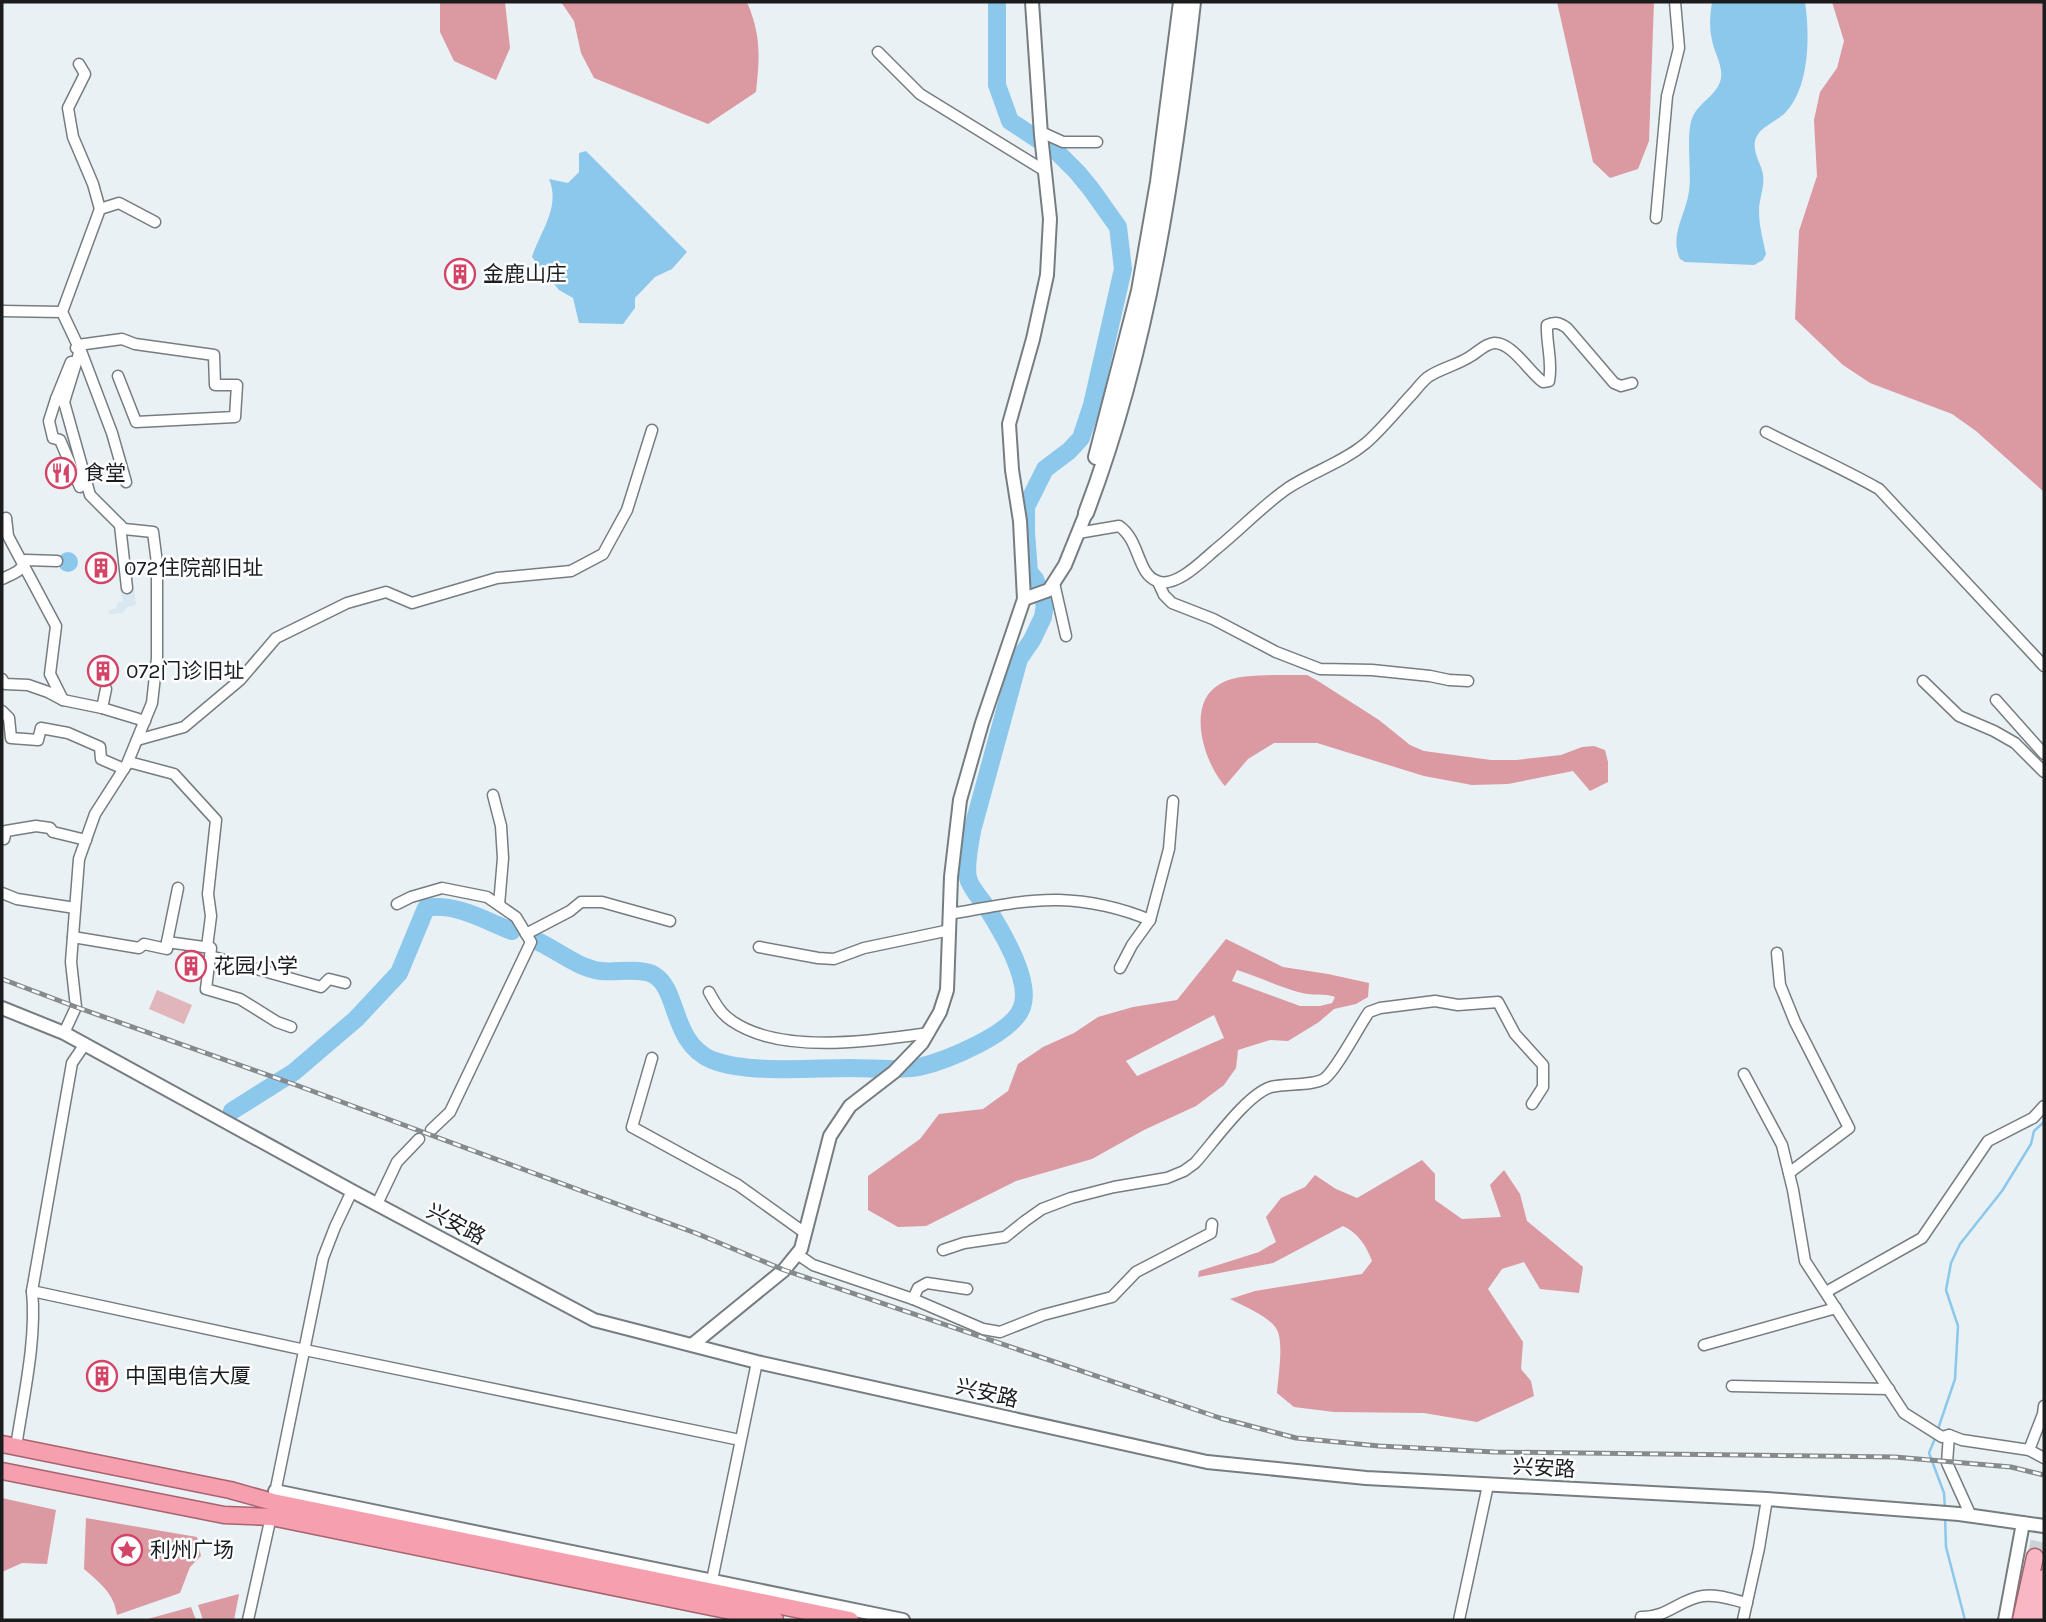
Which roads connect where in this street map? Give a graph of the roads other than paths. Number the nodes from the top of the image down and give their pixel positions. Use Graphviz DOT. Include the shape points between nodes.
graph roads {
  1 [pos="1032,2"];
  2 [pos="1181,2"];
  3 [pos="1193,2"];
  4 [pos="1675,2"];
  5 [pos="878,52"];
  6 [pos="79,64"];
  7 [pos="1041,134"];
  8 [pos="1097,142"];
  9 [pos="1045,171"];
  10 [pos="100,209"];
  11 [pos="1656,218"];
  12 [pos="155,222"];
  13 [pos="2,311"];
  14 [pos="62,312"];
  15 [pos="79,347"];
  16 [pos="118,376"];
  17 [pos="1632,383"];
  18 [pos="60,400"];
  19 [pos="652,430"];
  20 [pos="1766,432"];
  21 [pos="126,482"];
  22 [pos="80,488"];
  23 [pos="1086,513"];
  24 [pos="6,518"];
  25 [pos="120,525"];
  26 [pos="1079,533"];
  27 [pos="57,561"];
  28 [pos="24,567"];
  29 [pos="2,579"];
  30 [pos="1158,582"];
  31 [pos="127,588"];
  32 [pos="1041,592"];
  33 [pos="1066,635"];
  34 [pos="2044,666"];
  35 [pos="1468,681"];
  36 [pos="1923,681"];
  37 [pos="3,684"];
  38 [pos="106,689"];
  39 [pos="63,700"];
  40 [pos="1996,700"];
  41 [pos="102,708"];
  42 [pos="2,711"];
  43 [pos="145,721"];
  44 [pos="138,740"];
  45 [pos="2044,754"];
  46 [pos="126,765"];
  47 [pos="2044,772"];
  48 [pos="494,795"];
  49 [pos="1173,801"];
  50 [pos="2,838"];
  51 [pos="86,839"];
  52 [pos="178,888"];
  53 [pos="2,893"];
  54 [pos="397,904"];
  55 [pos="499,905"];
  56 [pos="75,908"];
  57 [pos="950,914"];
  58 [pos="1150,920"];
  59 [pos="670,921"];
  60 [pos="950,930"];
  61 [pos="526,934"];
  62 [pos="73,937"];
  63 [pos="167,942"];
  64 [pos="759,947"];
  65 [pos="208,952"];
  66 [pos="1777,953"];
  67 [pos="1120,968"];
  68 [pos="345,983"];
  69 [pos="709,992"];
  70 [pos="2,1008"];
  71 [pos="290,1027"];
  72 [pos="64,1033"];
  73 [pos="929,1033"];
  74 [pos="85,1044"];
  75 [pos="652,1058"];
  76 [pos="1744,1074"];
  77 [pos="1532,1104"];
  78 [pos="2044,1106"];
  79 [pos="431,1130"];
  80 [pos="419,1139"];
  81 [pos="1789,1173"];
  82 [pos="352,1191"];
  83 [pos="377,1204"];
  84 [pos="1212,1224"];
  85 [pos="805,1233"];
  86 [pos="943,1250"];
  87 [pos="797,1254"];
  88 [pos="967,1289"];
  89 [pos="32,1291"];
  90 [pos="1826,1292"];
  91 [pos="913,1299"];
  92 [pos="1836,1308"];
  93 [pos="692,1345"];
  94 [pos="1704,1345"];
  95 [pos="305,1350"];
  96 [pos="757,1362"];
  97 [pos="1732,1386"];
  98 [pos="1889,1389"];
  99 [pos="2044,1406"];
  100 [pos="1941,1434"];
  101 [pos="740,1440"];
  102 [pos="9,1446"];
  103 [pos="2029,1450"];
  104 [pos="2042,1457"];
  105 [pos="2,1471"];
  106 [pos="1488,1485"];
  107 [pos="1767,1499"];
  108 [pos="273,1503"];
  109 [pos="1965,1515"];
  110 [pos="2023,1523"];
  111 [pos="2044,1526"];
  112 [pos="2035,1557"];
  113 [pos="2044,1578"];
  114 [pos="709,1593"];
  115 [pos="1747,1603"];
  116 [pos="1641,1617"];
  117 [pos="248,1620"];
  118 [pos="775,1620"];
  119 [pos="850,1620"];
  120 [pos="903,1620"];
  121 [pos="1459,1620"];
  122 [pos="1743,1620"];
  123 [pos="2005,1620"];
  124 [pos="2021,1620"];
  125 [pos="2036,1620"];
  1 -- 7 [label="street"];
  2 -- 23 [label="main road" via="1139,291 1088,486"];
  3 -- 23 [label="main road" via="1170,184 1148,293 1128,387"];
  4 -- 11 [label="street" via="1679,48 1667,96"];
  5 -- 9 [label="street" via="920,94"];
  6 -- 10 [label="street" via="85,74 68,108 73,137"];
  7 -- 8 [label="street" via="1063,142"];
  7 -- 9 [label="street"];
  9 -- 32 [label="street" via="1050,219 1047,275 1009,424 1020,521"];
  10 -- 12 [label="street" via="120,203"];
  10 -- 14 [label="street"];
  13 -- 14 [label="street"];
  14 -- 15 [label="street"];
  15 -- 16 [label="street" via="122,339 214,355 215,384 237,385 235,417 136,422"];
  15 -- 18 [label="street"];
  15 -- 21 [label="street"];
  17 -- 30 [label="street" via="1614,383 1561,324 1547,325 1549,381 1538,378 1507,347 1492,343 1428,377 1347,458 1291,486 1180,578"];
  18 -- 22 [label="street" via="49,421 53,438 60,440"];
  18 -- 25 [label="street" via="90,495"];
  19 -- 44 [label="street" via="626,510 603,554 571,571 497,578 412,604 386,592 347,604 276,638 240,680 184,727"];
  20 -- 34 [label="street" via="1879,489"];
  23 -- 26 [label="street"];
  24 -- 28 [label="street" via="8,536"];
  25 -- 31 [label="street"];
  25 -- 43 [label="street" via="153,532 158,563 155,685"];
  26 -- 30 [label="street" via="1119,526 1127,531 1148,576"];
  26 -- 32 [label="street" via="1065,565"];
  27 -- 28 [label="street" via="26,560"];
  28 -- 29 [label="street"];
  28 -- 39 [label="street" via="56,626 50,674"];
  30 -- 35 [label="street" via="1172,603 1320,669"];
  32 -- 33 [label="street"];
  32 -- 57 [label="street" via="982,723 960,800"];
  36 -- 47 [label="street" via="1959,716 2015,743"];
  37 -- 39 [label="street" via="28,685"];
  38 -- 41 [label="street"];
  39 -- 41 [label="street"];
  40 -- 45 [label="street"];
  41 -- 43 [label="street"];
  42 -- 46 [label="street" via="9,718 11,738 38,740 41,728 68,733 100,747 101,759"];
  43 -- 44 [label="street"];
  44 -- 46 [label="street"];
  46 -- 51 [label="street" via="95,814"];
  46 -- 65 [label="street" via="174,774 216,820 208,894"];
  48 -- 55 [label="street" via="503,859"];
  49 -- 58 [label="street" via="1169,849"];
  50 -- 51 [label="street" via="6,831 36,826"];
  51 -- 56 [label="street" via="79,859"];
  52 -- 63 [label="street"];
  53 -- 56 [label="street"];
  54 -- 55 [label="street" via="442,888 486,897"];
  55 -- 61 [label="street" via="516,917"];
  56 -- 62 [label="street"];
  57 -- 58 [label="street" via="1058,900 1124,909"];
  57 -- 60 [label="street"];
  58 -- 67 [label="street"];
  59 -- 61 [label="street" via="602,902 581,902"];
  60 -- 64 [label="street" via="834,959"];
  60 -- 73 [label="street" via="947,990"];
  61 -- 79 [label="street" via="531,942 450,1112"];
  62 -- 63 [label="street" via="139,948 144,944 167,949"];
  62 -- 72 [label="street" via="76,1007"];
  63 -- 65 [label="street"];
  65 -- 68 [label="street" via="321,987 329,979"];
  65 -- 71 [label="street" via="206,989 240,999"];
  66 -- 81 [label="street" via="1780,985 1795,1022 1849,1128"];
  69 -- 73 [label="street" via="731,1021 752,1032 790,1040 834,1043"];
  70 -- 72 [label="street, 兴安路"];
  72 -- 74 [label="street, 兴安路"];
  73 -- 85 [label="street" via="896,1069 850,1106 830,1136"];
  74 -- 82 [label="street, 兴安路"];
  74 -- 89 [label="street" via="72,1063"];
  75 -- 85 [label="street" via="632,1127 738,1185"];
  76 -- 81 [label="street" via="1782,1145"];
  77 -- 86 [label="street" via="1543,1087 1543,1065 1515,1034 1498,1002 1435,1001 1380,1008 1369,1012 1326,1078 1269,1087 1253,1096 1184,1171 1070,1198 1042,1209 1005,1237"];
  78 -- 90 [label="street" via="2033,1118 1988,1141 1922,1238"];
  80 -- 83 [label="street" via="397,1162"];
  81 -- 90 [label="street" via="1805,1261"];
  82 -- 83 [label="street, 兴安路"];
  82 -- 95 [label="street" via="323,1258"];
  83 -- 93 [label="street, 兴安路" via="594,1320"];
  84 -- 91 [label="street" via="1211,1233 1136,1272 1112,1297 1000,1332"];
  85 -- 87 [label="street"];
  87 -- 91 [label="street" via="813,1265"];
  87 -- 93 [label="street" via="784,1270"];
  88 -- 91 [label="street" via="927,1283"];
  89 -- 95 [label="street"];
  89 -- 102 [label="street" via="27,1370"];
  90 -- 92 [label="street"];
  92 -- 94 [label="street"];
  92 -- 98 [label="street"];
  93 -- 96 [label="street, 兴安路"];
  95 -- 101 [label="street"];
  95 -- 108 [label="street"];
  96 -- 101 [label="street"];
  96 -- 106 [label="street, 兴安路" via="1207,1462"];
  97 -- 98 [label="street"];
  98 -- 100 [label="street" via="1904,1413"];
  99 -- 103 [label="street"];
  100 -- 103 [label="street"];
  100 -- 109 [label="street"];
  101 -- 114 [label="street"];
  102 -- 108 [label="highway" via="230,1490"];
  103 -- 104 [label="street"];
  105 -- 108 [label="highway" via="224,1515"];
  106 -- 107 [label="street, 兴安路"];
  106 -- 121 [label="street"];
  107 -- 109 [label="street, 兴安路"];
  107 -- 115 [label="street"];
  108 -- 114 [label="highway"];
  108 -- 117 [label="street"];
  109 -- 110 [label="street, 兴安路"];
  110 -- 111 [label="street, 兴安路"];
  110 -- 123 [label="street"];
  112 -- 124 [label="main road"];
  113 -- 125 [label="main road"];
  114 -- 118 [label="highway"];
  114 -- 119 [label="highway"];
  114 -- 120 [label="street"];
  115 -- 116 [label="street" via="1702,1596 1653,1617"];
  115 -- 122 [label="street"];
}
